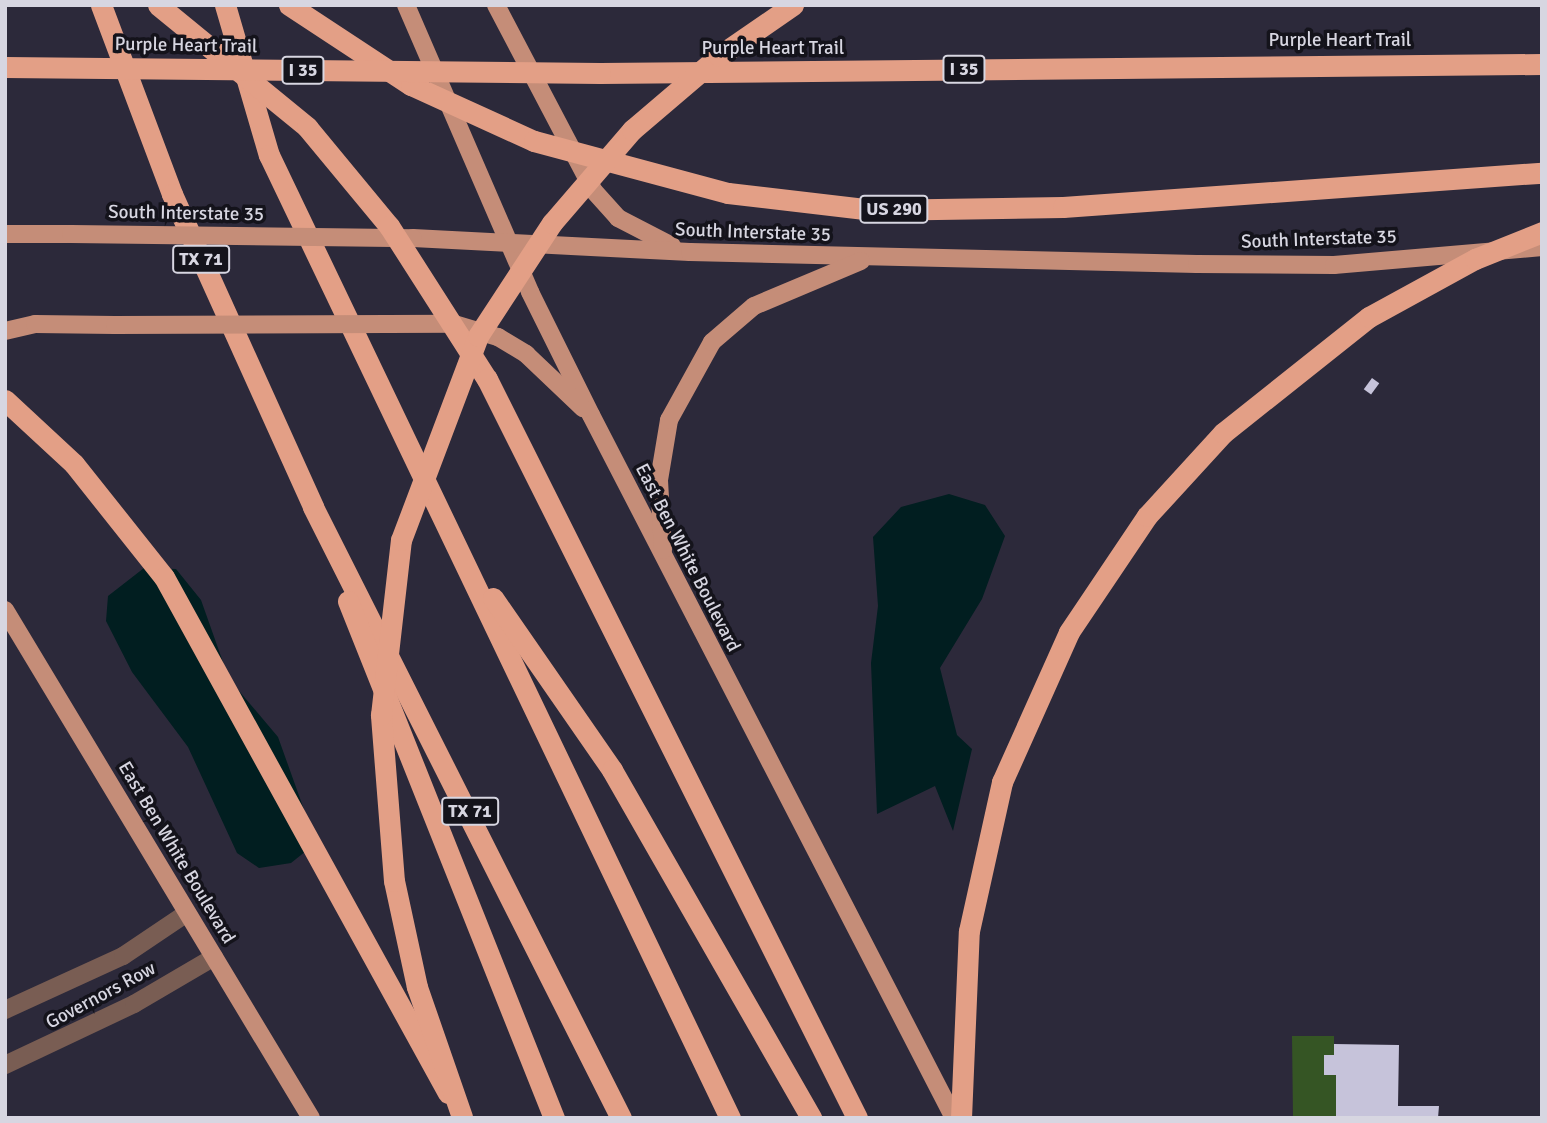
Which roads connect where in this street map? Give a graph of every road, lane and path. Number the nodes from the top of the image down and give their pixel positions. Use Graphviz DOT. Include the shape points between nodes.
graph roads {
  1 [pos="102,5"];
  2 [pos="158,5"];
  3 [pos="225,5"];
  4 [pos="289,5"];
  5 [pos="406,5"];
  6 [pos="496,5"];
  7 [pos="793,5"];
  8 [pos="1542,64"];
  9 [pos="5,67"];
  10 [pos="1542,173"];
  11 [pos="1542,232"];
  12 [pos="5,234"];
  13 [pos="510,243"];
  14 [pos="1542,247"];
  15 [pos="690,252"];
  16 [pos="871,258"];
  17 [pos="5,331"];
  18 [pos="5,400"];
  19 [pos="591,415"];
  20 [pos="313,507"];
  21 [pos="461,551"];
  22 [pos="663,557"];
  23 [pos="5,610"];
  24 [pos="187,913"];
  25 [pos="214,957"];
  26 [pos="5,1010"];
  27 [pos="5,1065"];
  28 [pos="311,1118"];
  29 [pos="462,1118"];
  30 [pos="554,1118"];
  31 [pos="621,1118"];
  32 [pos="730,1118"];
  33 [pos="811,1118"];
  34 [pos="857,1118"];
  35 [pos="954,1118"];
  36 [pos="961,1118"];
  1 -- 20 [label="highway, TX 71" via="172,194"];
  2 -- 34 [label="highway, bridge" via="306,127 389,226 487,379"];
  3 -- 21 [label="highway" via="269,155"];
  4 -- 10 [label="highway, US 290, bridge" via="411,85 534,141 728,193 873,210 1063,207"];
  5 -- 13 [label="main road, East Ben White Boulevard"];
  6 -- 15 [label="main road" via="593,190 618,218 643,235"];
  7 -- 29 [label="highway, bridge" via="719,56 632,130 551,223 478,337 401,540 381,715 394,881 417,987"];
  8 -- 9 [label="highway, Purple Heart Trail / I 35, bridge" via="600,73"];
  11 -- 36 [label="highway, bridge" via="1475,259 1368,317 1223,432 1147,516 1069,632 1002,782 969,931"];
  12 -- 13 [label="main road, South Interstate 35, bridge"];
  13 -- 15 [label="main road, South Interstate 35"];
  13 -- 19 [label="main road, East Ben White Boulevard"];
  14 -- 16 [label="main road, South Interstate 35" via="1334,265"];
  15 -- 16 [label="main road, South Interstate 35"];
  16 -- 22 [label="main road" via="754,306 712,342 669,420 659,480"];
  17 -- 19 [label="main road, bridge" via="35,324 454,324 498,337 526,354"];
  18 -- 29 [label="highway, bridge" via="74,464 164,577"];
  19 -- 22 [label="main road, East Ben White Boulevard"];
  20 -- 30 [label="highway"];
  20 -- 31 [label="highway, TX 71"];
  21 -- 32 [label="highway"];
  21 -- 33 [label="highway" via="612,770"];
  22 -- 35 [label="main road, East Ben White Boulevard"];
  23 -- 24 [label="main road, East Ben White Boulevard"];
  24 -- 25 [label="main road, East Ben White Boulevard"];
  24 -- 26 [label="street, Governors Row" via="123,957"];
  25 -- 27 [label="street, Governors Row" via="123,1010"];
  25 -- 28 [label="main road, East Ben White Boulevard"];
}
